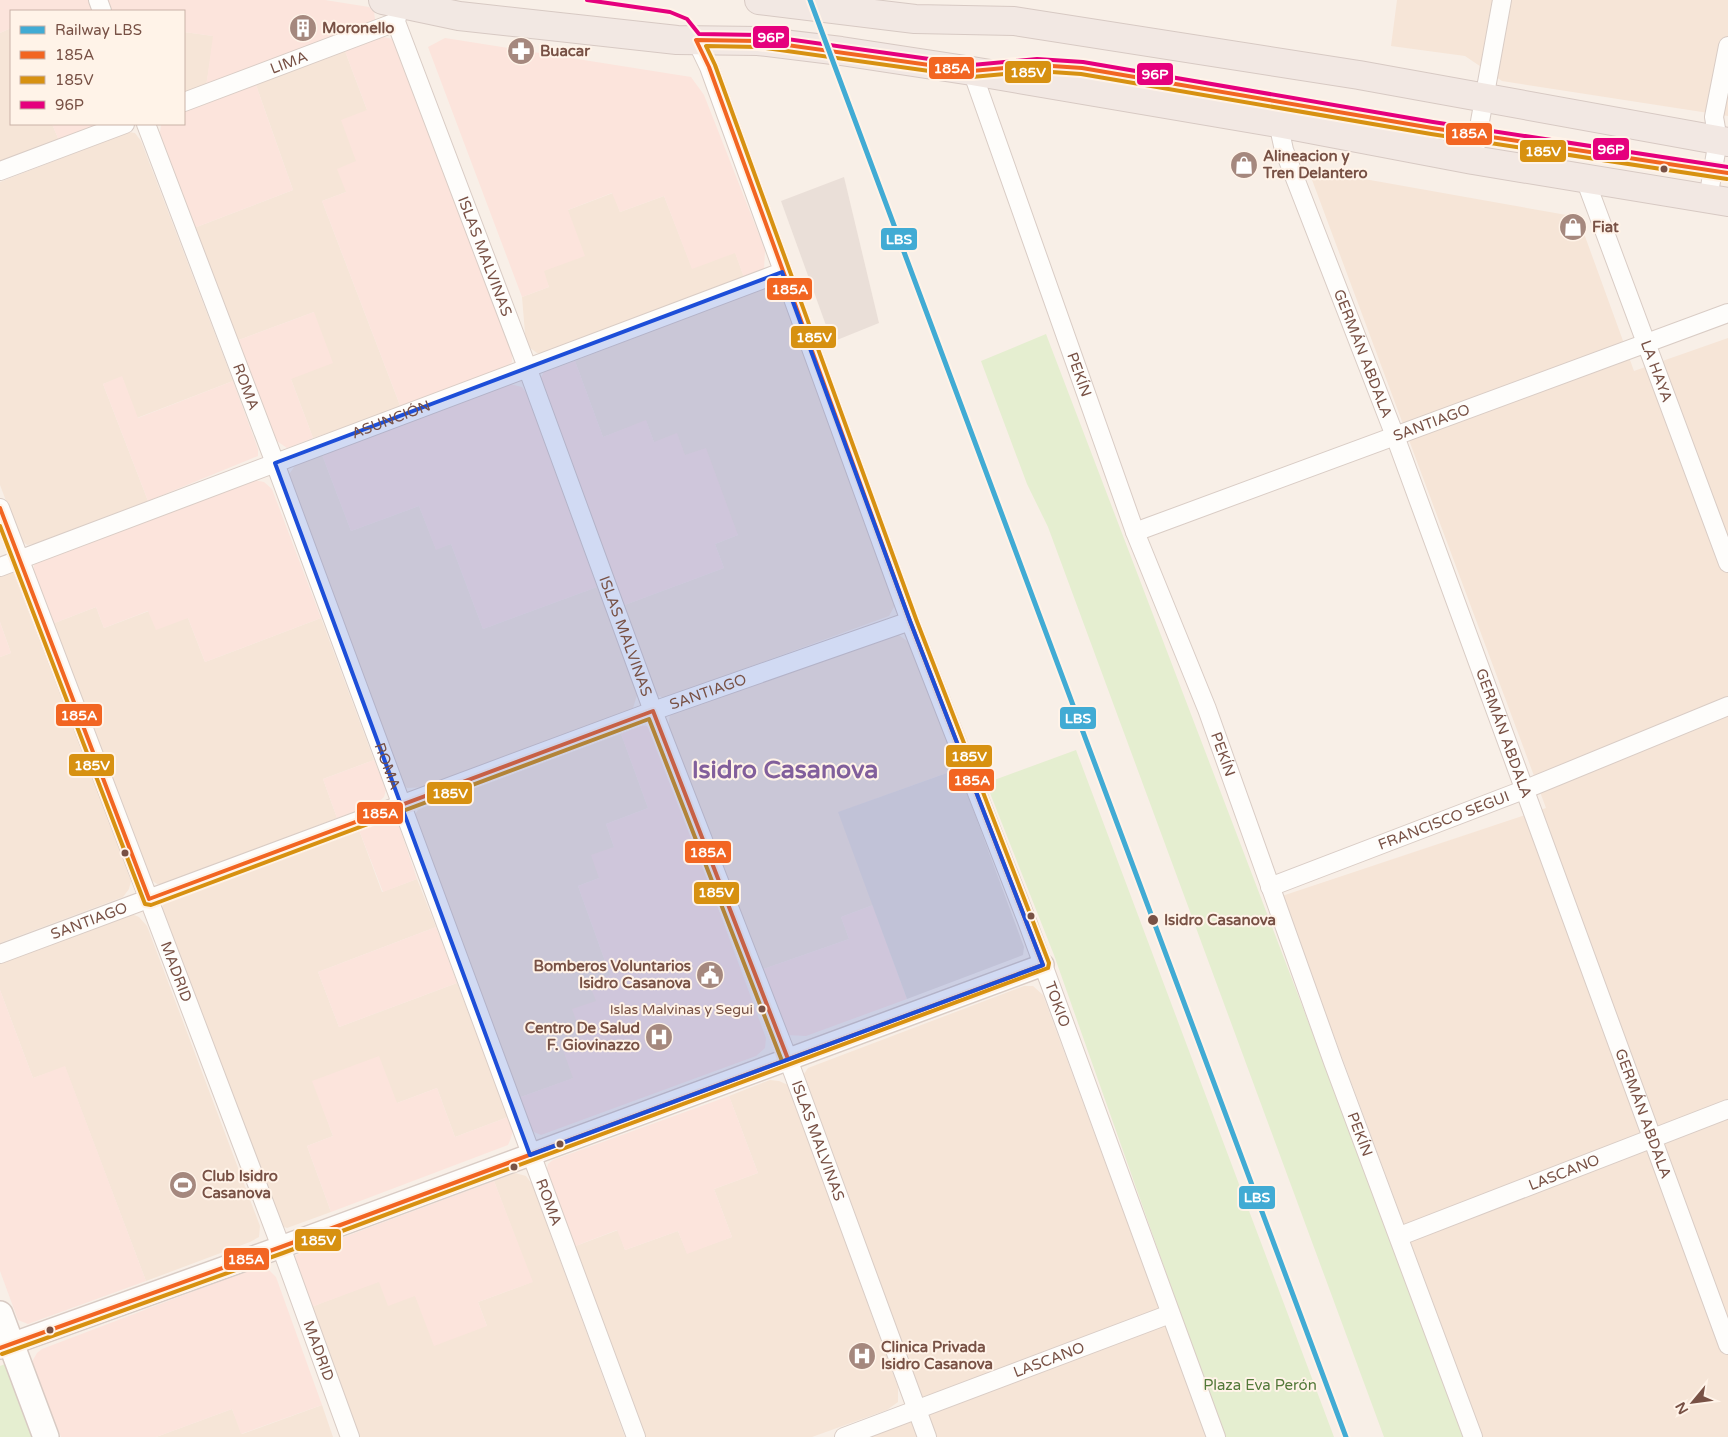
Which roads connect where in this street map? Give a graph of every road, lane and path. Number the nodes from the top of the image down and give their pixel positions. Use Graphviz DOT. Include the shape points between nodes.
graph roads {
  1 [pos="759,0"];
  2 [pos="1502,0"];
  3 [pos="886,7"];
  4 [pos="393,8"];
  5 [pos="696,40"];
  6 [pos="1728,46"];
  7 [pos="972,71"];
  8 [pos="1484,98"];
  9 [pos="185,102"];
  10 [pos="1278,124"];
  11 [pos="122,125"];
  12 [pos="146,125"];
  13 [pos="1725,137"];
  14 [pos="1473,160"];
  15 [pos="0,171"];
  16 [pos="1585,179"];
  17 [pos="1718,200"];
  18 [pos="782,272"];
  19 [pos="1728,313"];
  20 [pos="1648,342"];
  21 [pos="527,367"];
  22 [pos="1395,436"];
  23 [pos="275,463"];
  24 [pos="0,508"];
  25 [pos="1135,532"];
  26 [pos="20,560"];
  27 [pos="1728,563"];
  28 [pos="0,567"];
  29 [pos="910,620"];
  30 [pos="1728,706"];
  31 [pos="653,711"];
  32 [pos="1526,789"];
  33 [pos="402,806"];
  34 [pos="1270,887"];
  35 [pos="149,899"];
  36 [pos="0,954"];
  37 [pos="1043,965"];
  38 [pos="788,1059"];
  39 [pos="1728,1109"];
  40 [pos="1651,1137"];
  41 [pos="530,1154"];
  42 [pos="1400,1236"];
  43 [pos="280,1247"];
  44 [pos="0,1314"];
  45 [pos="1170,1314"];
  46 [pos="5,1346"];
  47 [pos="1728,1346"];
  48 [pos="916,1410"];
  49 [pos="46,1437"];
  50 [pos="350,1437"];
  51 [pos="636,1437"];
  52 [pos="844,1437"];
  53 [pos="927,1437"];
  54 [pos="1216,1437"];
  55 [pos="1473,1437"];
  1 -- 3 [label="highway" via="813,8"];
  2 -- 8 [label="street"];
  3 -- 8 [label="highway" via="915,19 1014,21"];
  4 -- 5 [label="highway"];
  4 -- 9 [label="street, LIMA"];
  4 -- 21 [label="street, ISLAS MALVINAS"];
  5 -- 7 [label="highway" via="758,41"];
  5 -- 18 [label="street, TOKIO" via="709,67"];
  6 -- 13 [label="street" via="1714,117"];
  7 -- 10 [label="highway"];
  7 -- 25 [label="street, PEKÍN"];
  8 -- 13 [label="highway"];
  8 -- 14 [label="street"];
  10 -- 14 [label="highway"];
  10 -- 22 [label="street, GERMÁN ABDALA" via="1284,150"];
  11 -- 15 [label="street"];
  12 -- 23 [label="street, ROMA"];
  13 -- 17 [label="street"];
  14 -- 16 [label="highway"];
  16 -- 17 [label="highway"];
  16 -- 20 [label="street, LA HAYA"];
  18 -- 21 [label="street, ASUNCIÓN"];
  18 -- 29 [label="street, TOKIO"];
  19 -- 20 [label="street, SANTIAGO"];
  20 -- 22 [label="street, SANTIAGO"];
  20 -- 27 [label="street, LA HAYA"];
  21 -- 23 [label="street, ASUNCIÓN"];
  21 -- 31 [label="street, ISLAS MALVINAS"];
  22 -- 25 [label="street, SANTIAGO"];
  22 -- 32 [label="street, GERMÁN ABDALA"];
  23 -- 26 [label="street, ASUNCIÓN"];
  23 -- 33 [label="street, ROMA"];
  24 -- 26 [label="street, MADRID"];
  25 -- 34 [label="street, PEKÍN" via="1207,709"];
  26 -- 28 [label="street, ASUNCIÓN"];
  26 -- 35 [label="street, MADRID"];
  29 -- 31 [label="street, SANTIAGO"];
  29 -- 37 [label="street, TOKIO"];
  30 -- 32 [label="street, FRANCISCO SEGUI"];
  31 -- 33 [label="street, SANTIAGO"];
  31 -- 38 [label="street, ISLAS MALVINAS"];
  32 -- 34 [label="street, FRANCISCO SEGUI"];
  32 -- 40 [label="street, GERMÁN ABDALA"];
  33 -- 35 [label="street, SANTIAGO"];
  33 -- 41 [label="street, ROMA"];
  34 -- 42 [label="street, PEKÍN" via="1334,1067"];
  35 -- 36 [label="street, SANTIAGO"];
  35 -- 43 [label="street, MADRID"];
  37 -- 38 [label="street"];
  37 -- 45 [label="street, TOKIO"];
  38 -- 41 [label="street"];
  38 -- 48 [label="street, ISLAS MALVINAS"];
  39 -- 40 [label="street, LASCANO"];
  40 -- 42 [label="street, LASCANO"];
  40 -- 47 [label="street, GERMÁN ABDALA"];
  41 -- 43 [label="street"];
  41 -- 51 [label="street, ROMA"];
  42 -- 55 [label="street, PEKÍN"];
  43 -- 46 [label="street"];
  43 -- 50 [label="street, MADRID"];
  44 -- 46 [label="main road"];
  45 -- 48 [label="street, LASCANO"];
  45 -- 54 [label="street, TOKIO"];
  46 -- 49 [label="main road"];
  48 -- 52 [label="street, LASCANO"];
  48 -- 53 [label="street, ISLAS MALVINAS"];
}
